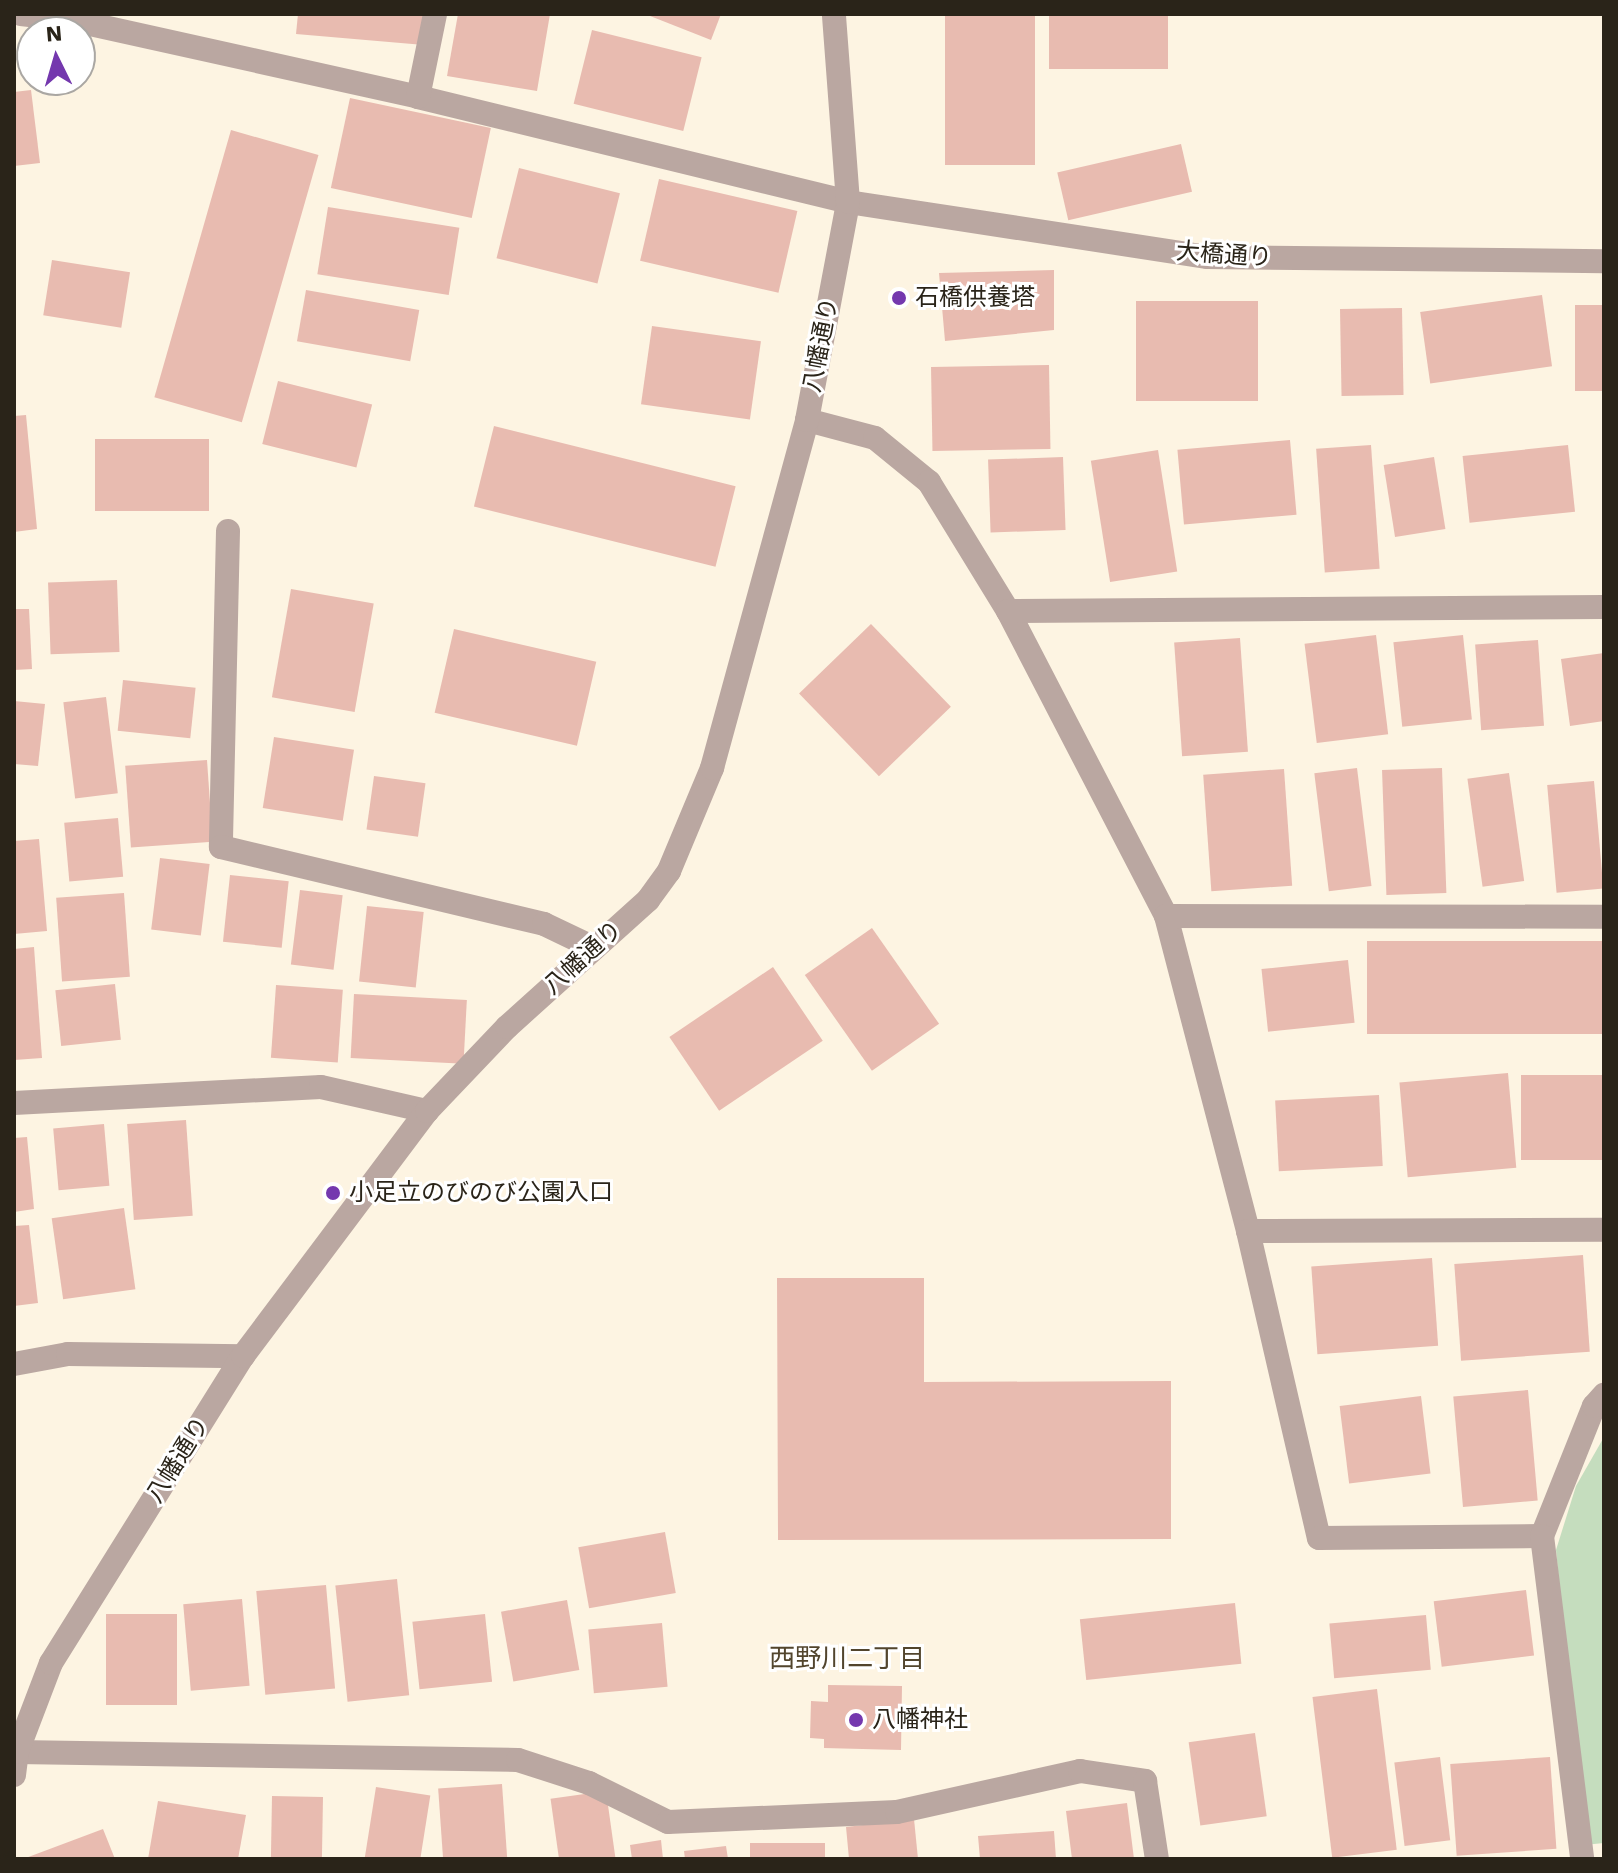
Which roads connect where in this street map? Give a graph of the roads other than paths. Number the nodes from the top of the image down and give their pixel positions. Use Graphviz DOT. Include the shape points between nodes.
graph roads {
  1 [pos="21,14"];
  2 [pos="435,14"];
  3 [pos="834,14"];
  4 [pos="55,16"];
  5 [pos="96,23"];
  6 [pos="418,97"];
  7 [pos="848,202"];
  8 [pos="1604,261"];
  9 [pos="807,420"];
  10 [pos="228,531"];
  11 [pos="1604,607"];
  12 [pos="1008,611"];
  13 [pos="1166,916"];
  14 [pos="1604,917"];
  15 [pos="592,947"];
  16 [pos="14,1103"];
  17 [pos="427,1111"];
  18 [pos="1604,1230"];
  19 [pos="1248,1231"];
  20 [pos="243,1356"];
  21 [pos="14,1364"];
  22 [pos="1604,1395"];
  23 [pos="1542,1536"];
  24 [pos="16,1763"];
  25 [pos="1157,1859"];
  26 [pos="1582,1859"];
  1 -- 4 [label="street, 大橋通り"];
  2 -- 6 [label="street"];
  3 -- 7 [label="street, 八幡通り"];
  5 -- 6 [label="street, 大橋通り"];
  6 -- 7 [label="street, 大橋通り"];
  7 -- 8 [label="street, 大橋通り" via="1208,257"];
  7 -- 9 [label="street, 八幡通り"];
  9 -- 12 [label="street" via="875,438 929,482"];
  9 -- 15 [label="street, 八幡通り" via="730,707 686,836 648,900"];
  10 -- 15 [label="street" via="221,847 544,924"];
  11 -- 12 [label="street"];
  12 -- 13 [label="street"];
  13 -- 14 [label="street"];
  13 -- 19 [label="street"];
  15 -- 17 [label="street, 八幡通り"];
  16 -- 17 [label="street" via="321,1087"];
  17 -- 20 [label="street, 八幡通り"];
  18 -- 19 [label="street"];
  19 -- 23 [label="street" via="1319,1538"];
  20 -- 21 [label="street" via="68,1354"];
  20 -- 24 [label="street, 八幡通り" via="51,1663"];
  22 -- 23 [label="street" via="1594,1406"];
  23 -- 26 [label="street"];
  24 -- 25 [label="street" via="518,1760 589,1783 668,1822 897,1812 1080,1771 1145,1781"];
}
